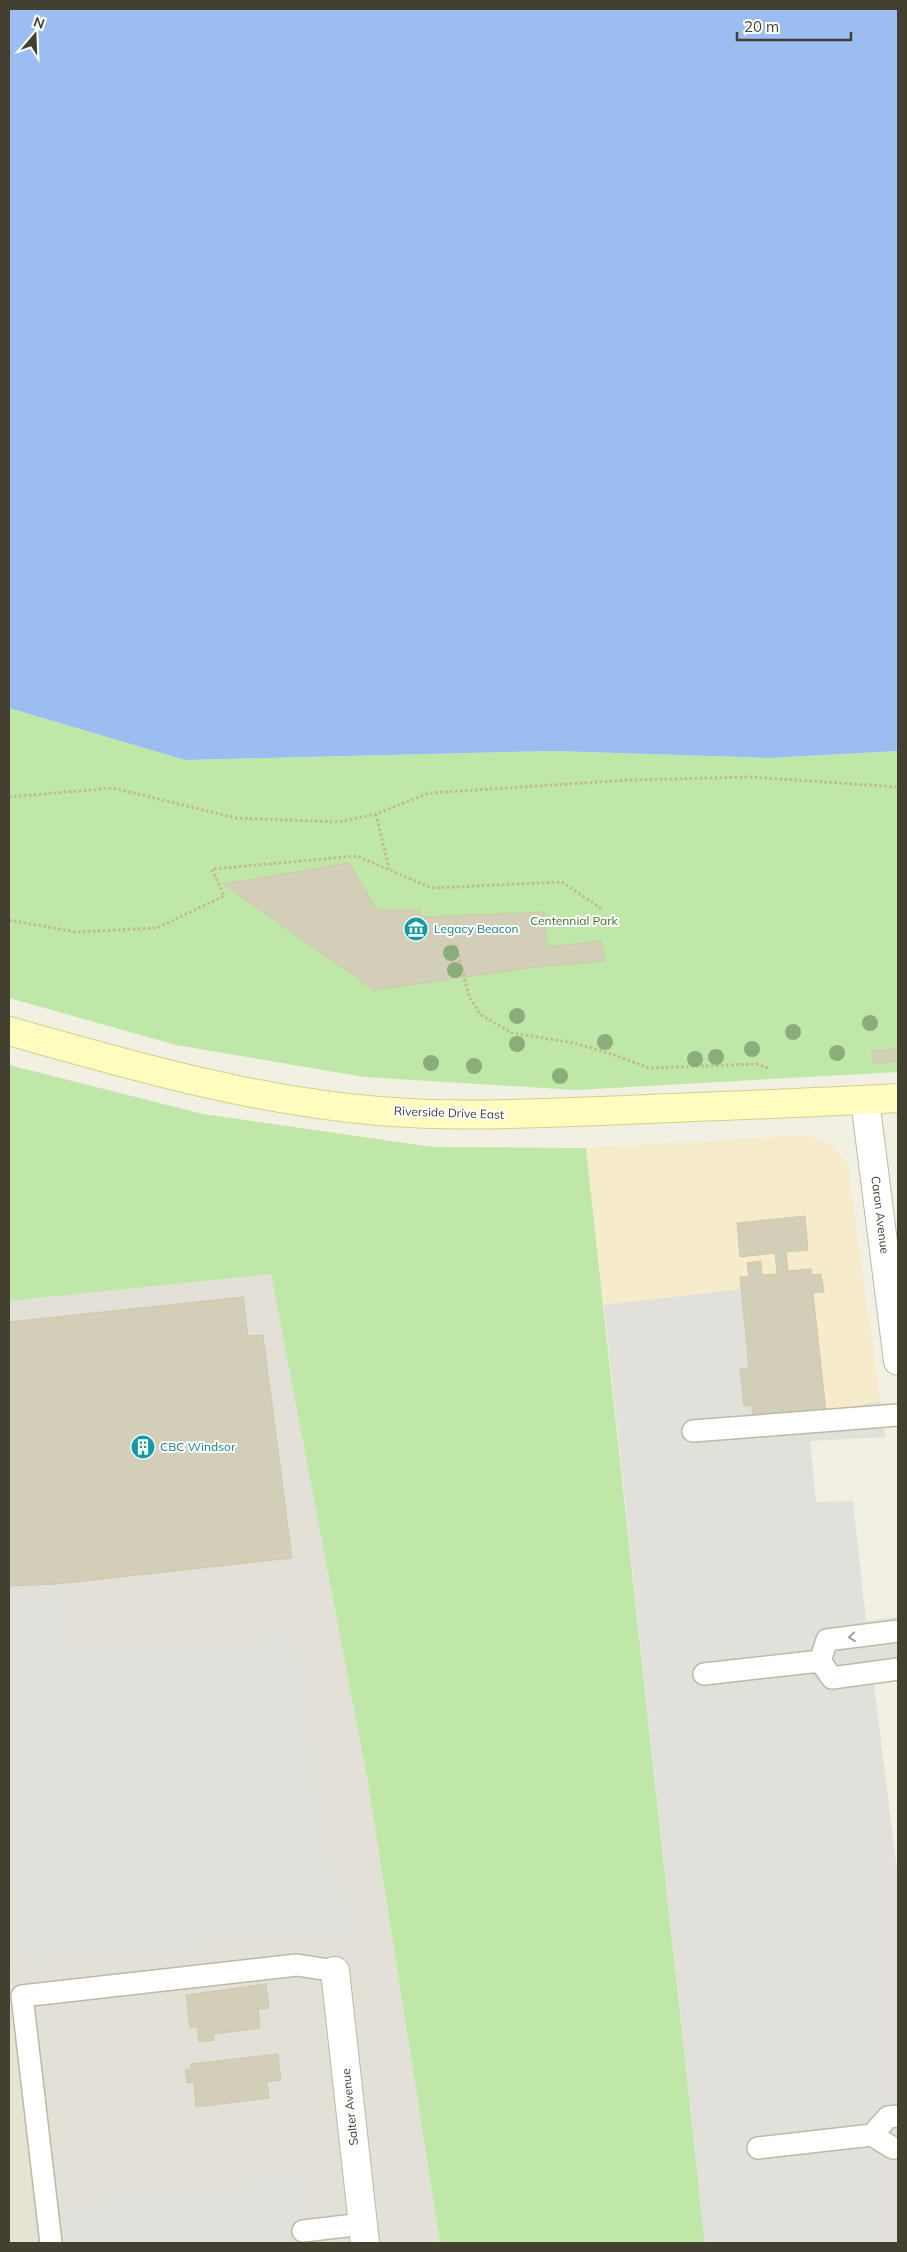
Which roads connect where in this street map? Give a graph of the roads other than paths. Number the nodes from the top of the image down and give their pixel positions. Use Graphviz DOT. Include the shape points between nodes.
graph roads {
  1 [pos="9,1031"];
  2 [pos="898,1098"];
  3 [pos="865,1100"];
  4 [pos="898,1361"];
  5 [pos="898,1415"];
  6 [pos="693,1431"];
  7 [pos="898,1631"];
  8 [pos="820,1661"];
  9 [pos="898,1670"];
  10 [pos="704,1674"];
  11 [pos="335,1971"];
  12 [pos="898,2116"];
  13 [pos="872,2135"];
  14 [pos="758,2148"];
  15 [pos="898,2148"];
  16 [pos="303,2230"];
  17 [pos="364,2234"];
  18 [pos="51,2243"];
  1 -- 3 [label="main road, Riverside Drive East" via="218,1086 379,1111 506,1115"];
  2 -- 3 [label="main road, Riverside Drive East"];
  3 -- 4 [label="street, Caron Avenue"];
  5 -- 6 [label="lane"];
  7 -- 8 [label="lane, one-way" via="827,1640"];
  8 -- 9 [label="lane" via="832,1678"];
  8 -- 10 [label="lane"];
  11 -- 17 [label="street, Salter Avenue"];
  11 -- 18 [label="lane" via="297,1965 22,1996"];
  12 -- 13 [label="lane" via="888,2117"];
  13 -- 14 [label="lane"];
  13 -- 15 [label="lane"];
  16 -- 17 [label="lane"];
}
